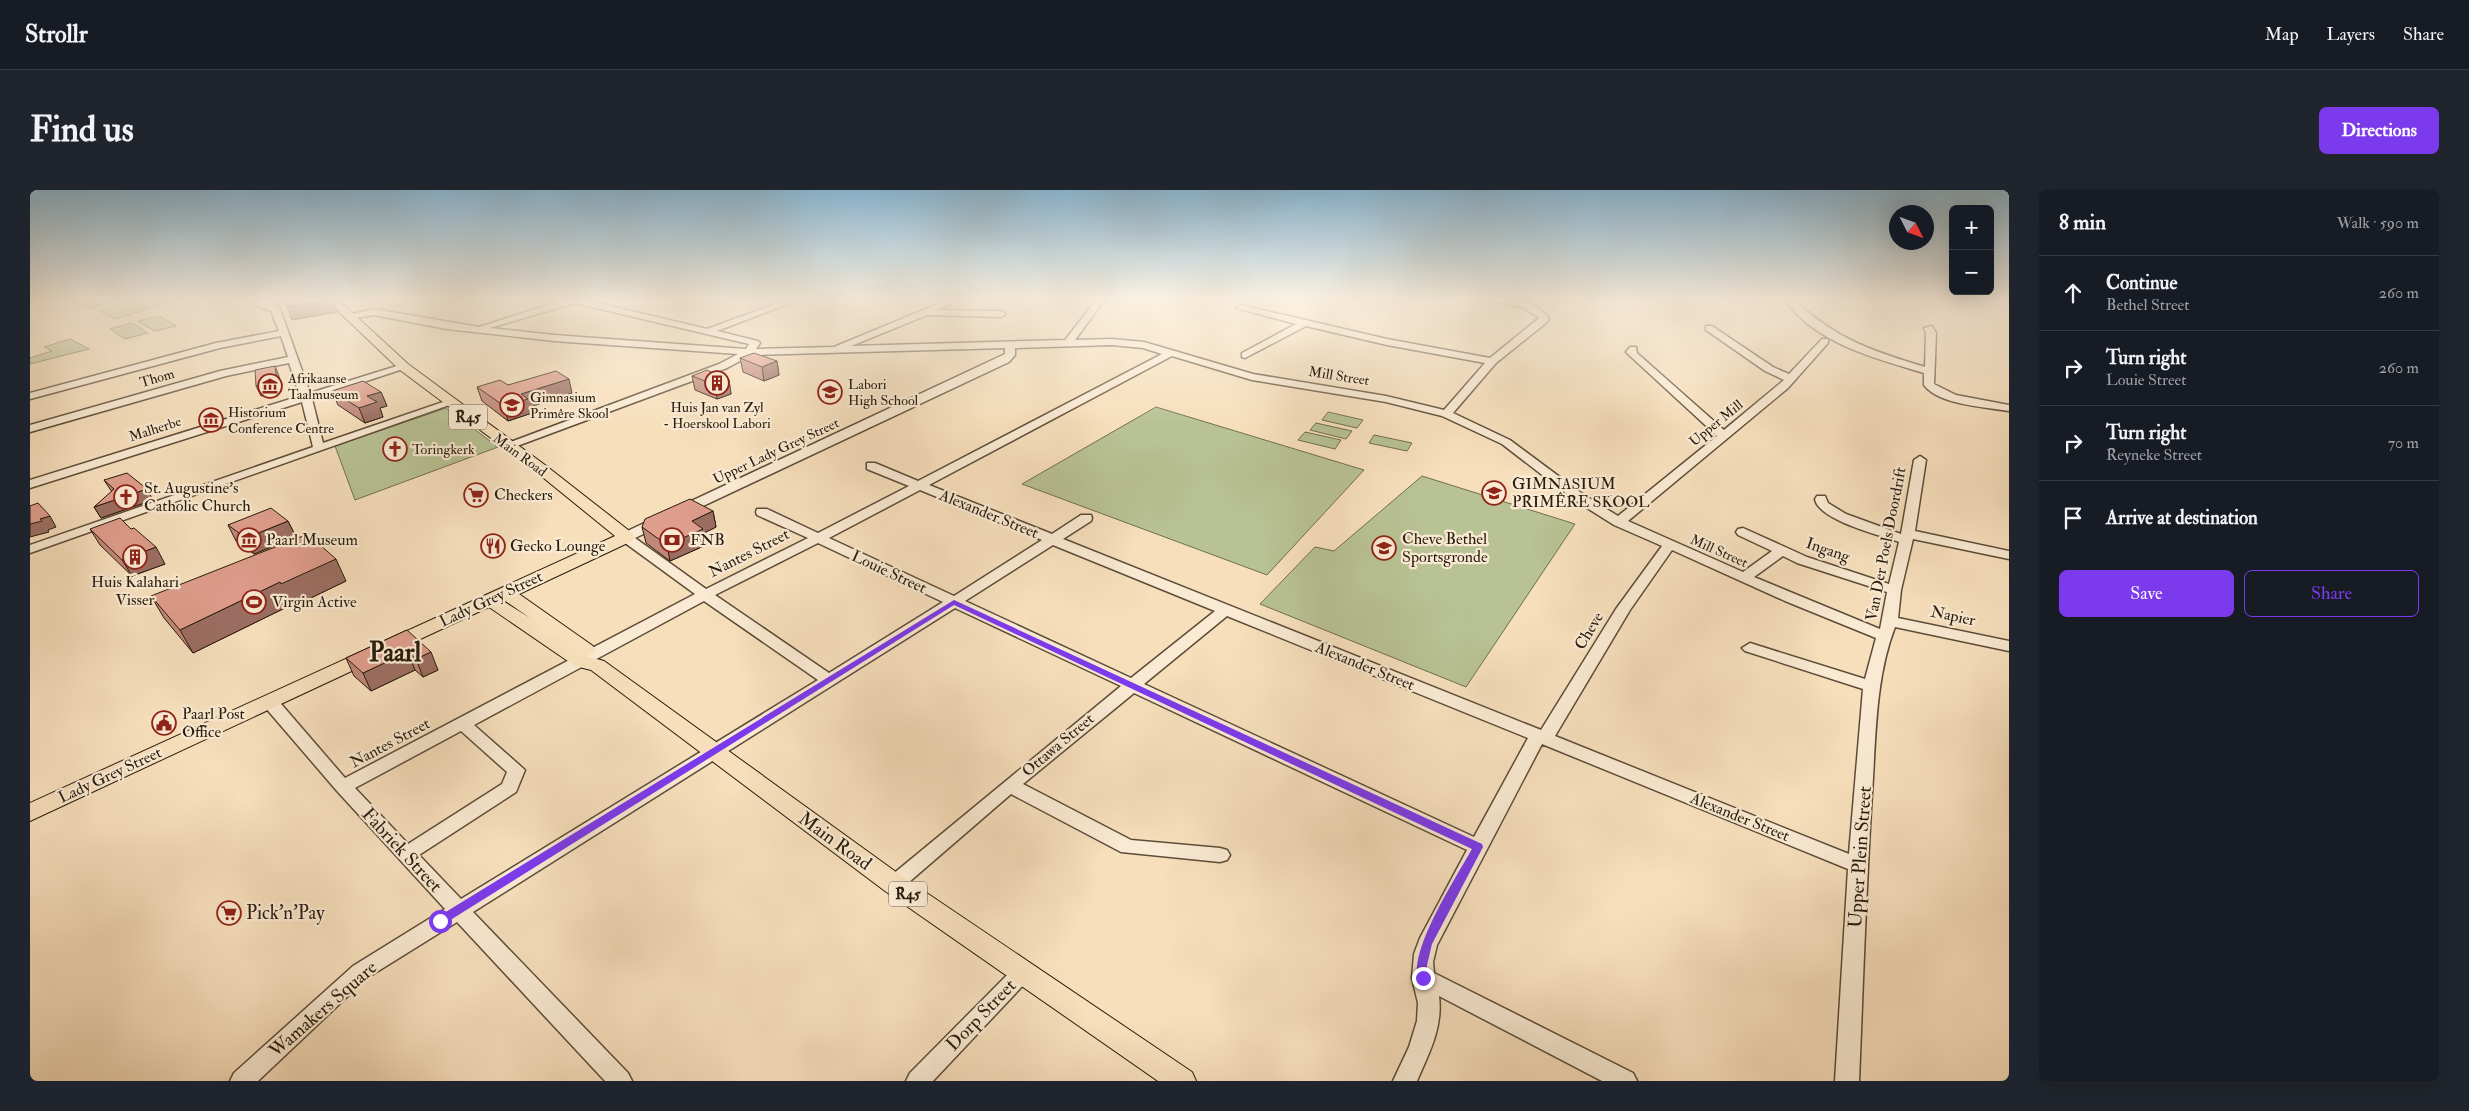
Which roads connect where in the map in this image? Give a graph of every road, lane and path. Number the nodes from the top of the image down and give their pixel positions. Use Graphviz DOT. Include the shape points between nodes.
graph roads {
  1 [pos="242,341"];
  2 [pos="285,341"];
  3 [pos="375,341"];
  4 [pos="583,341"];
  5 [pos="748,341"];
  6 [pos="855,341"];
  7 [pos="1069,341"];
  8 [pos="1272,341"];
  9 [pos="1381,341"];
  10 [pos="1516,341"];
  11 [pos="1727,341"];
  12 [pos="1825,341"];
  13 [pos="1840,341"];
  14 [pos="1931,341"];
  15 [pos="1066,344"];
  16 [pos="1010,346"];
  17 [pos="1632,349"];
  18 [pos="829,351"];
  19 [pos="749,352"];
  20 [pos="1171,353"];
  21 [pos="1245,355"];
  22 [pos="294,359"];
  23 [pos="1492,361"];
  24 [pos="404,368"];
  25 [pos="1929,370"];
  26 [pos="1790,378"];
  27 [pos="30,396"];
  28 [pos="306,397"];
  29 [pos="450,403"];
  30 [pos="2009,408"];
  31 [pos="1446,414"];
  32 [pos="30,429"];
  33 [pos="1724,436"];
  34 [pos="508,446"];
  35 [pos="319,448"];
  36 [pos="1920,460"];
  37 [pos="871,466"];
  38 [pos="30,484"];
  39 [pos="917,486"];
  40 [pos="1821,499"];
  41 [pos="592,512"];
  42 [pos="762,512"];
  43 [pos="1086,518"];
  44 [pos="1619,522"];
  45 [pos="1743,532"];
  46 [pos="626,537"];
  47 [pos="1907,537"];
  48 [pos="817,539"];
  49 [pos="1052,540"];
  50 [pos="1669,545"];
  51 [pos="30,549"];
  52 [pos="1781,551"];
  53 [pos="2009,555"];
  54 [pos="562,567"];
  55 [pos="1743,578"];
  56 [pos="1894,590"];
  57 [pos="705,595"];
  58 [pos="498,596"];
  59 [pos="954,602"];
  60 [pos="1225,610"];
  61 [pos="1888,628"];
  62 [pos="2009,646"];
  63 [pos="1750,648"];
  64 [pos="591,661"];
  65 [pos="829,680"];
  66 [pos="1130,685"];
  67 [pos="1871,686"];
  68 [pos="270,702"];
  69 [pos="464,724"];
  70 [pos="1541,737"];
  71 [pos="713,751"];
  72 [pos="1010,785"];
  73 [pos="343,787"];
  74 [pos="30,812"];
  75 [pos="1478,847"];
  76 [pos="406,854"];
  77 [pos="1220,855"];
  78 [pos="1858,865"];
  79 [pos="894,884"];
  80 [pos="458,910"];
  81 [pos="1023,972"];
  82 [pos="1423,978"];
  83 [pos="242,1081"];
  84 [pos="620,1081"];
  85 [pos="918,1081"];
  86 [pos="1182,1081"];
  87 [pos="1405,1081"];
  88 [pos="1626,1081"];
  89 [pos="1847,1081"];
  1 -- 27 [label="street"];
  2 -- 22 [label="street"];
  3 -- 24 [label="main road, Main Road / R45"];
  4 -- 19 [label="street, Mill Street"];
  5 -- 19 [label="street" via="754,342"];
  6 -- 18 [label="street"];
  7 -- 15 [label="street"];
  8 -- 21 [label="street"];
  9 -- 23 [label="street"];
  10 -- 23 [label="street"];
  11 -- 26 [label="street" via="1769,369"];
  12 -- 26 [label="street, Upper Mill"];
  13 -- 25 [label="street"];
  14 -- 25 [label="street"];
  15 -- 16 [label="street, Mill Street"];
  15 -- 20 [label="street, Mill Street" via="1124,342"];
  16 -- 18 [label="street, Mill Street"];
  16 -- 46 [label="street, Upper Lady Grey Street" via="1010,354 1005,360"];
  17 -- 33 [label="street" via="1634,355"];
  18 -- 19 [label="street, Mill Street"];
  19 -- 34 [label="street" via="723,366"];
  20 -- 31 [label="street, Mill Street" via="1252,377 1386,399"];
  20 -- 39 [label="street, Nantes Street"];
  22 -- 28 [label="street"];
  22 -- 32 [label="street, Thom" via="224,373"];
  23 -- 31 [label="street"];
  24 -- 28 [label="street, Malherbe"];
  24 -- 29 [label="main road, Main Road / R45"];
  25 -- 30 [label="street" via="1929,385 1936,392"];
  26 -- 33 [label="street, Upper Mill"];
  28 -- 35 [label="street"];
  28 -- 38 [label="street, Malherbe"];
  29 -- 34 [label="main road, Main Road / R45"];
  29 -- 35 [label="street"];
  31 -- 44 [label="street, Mill Street" via="1506,442 1580,498"];
  33 -- 44 [label="street, Upper Mill"];
  34 -- 41 [label="main road, Main Road / R45"];
  35 -- 51 [label="street"];
  36 -- 47 [label="street, Van Der Poels Doordrift"];
  37 -- 39 [label="street, Alexander Street"];
  39 -- 48 [label="street, Nantes Street"];
  39 -- 49 [label="street, Alexander Street"];
  40 -- 47 [label="street" via="1824,508 1841,517"];
  41 -- 46 [label="main road, Main Road / R45"];
  41 -- 54 [label="main road" via="600,526 600,536"];
  42 -- 48 [label="street, Louie Street"];
  43 -- 49 [label="street, Wamakers Square"];
  44 -- 50 [label="street, Mill Street"];
  45 -- 52 [label="street, Ingang"];
  46 -- 54 [label="main road, Lady Grey Street"];
  46 -- 57 [label="street"];
  47 -- 53 [label="street"];
  47 -- 56 [label="street, Van Der Poels Doordrift"];
  48 -- 57 [label="street, Nantes Street"];
  48 -- 59 [label="street, Louie Street"];
  49 -- 59 [label="street, Wamakers Square"];
  49 -- 60 [label="street, Alexander Street"];
  50 -- 55 [label="street, Mill Street"];
  50 -- 70 [label="street, Cheve" via="1623,609"];
  52 -- 55 [label="street, Ingang"];
  52 -- 56 [label="street, Ingang"];
  54 -- 58 [label="main road, Lady Grey Street"];
  55 -- 61 [label="street, Mill Street"];
  56 -- 61 [label="street, Van Der Poels Doordrift"];
  57 -- 64 [label="street, Nantes Street"];
  57 -- 65 [label="street"];
  58 -- 64 [label="main road, R45"];
  58 -- 68 [label="main road, Lady Grey Street"];
  59 -- 65 [label="street, Wamakers Square"];
  59 -- 66 [label="street, Louie Street"];
  60 -- 66 [label="street, Ottawa Street"];
  60 -- 70 [label="street, Alexander Street"];
  61 -- 62 [label="street, Napier"];
  61 -- 67 [label="street, Upper Plein Street" via="1878,652"];
  63 -- 67 [label="street"];
  64 -- 69 [label="street, Nantes Street"];
  64 -- 71 [label="main road, Main Road / R45"];
  65 -- 71 [label="street, Wamakers Square"];
  66 -- 72 [label="street, Ottawa Street"];
  66 -- 75 [label="street, Louie Street"];
  67 -- 78 [label="street, Upper Plein Street"];
  68 -- 73 [label="street, Fabriek Street"];
  68 -- 74 [label="main road, Lady Grey Street"];
  69 -- 73 [label="street, Nantes Street"];
  69 -- 76 [label="street" via="516,770 515,778 510,788"];
  70 -- 75 [label="street, Cheve"];
  70 -- 78 [label="street, Alexander Street"];
  71 -- 79 [label="main road, Main Road / R45"];
  71 -- 80 [label="street, Wamakers Square"];
  72 -- 77 [label="street" via="1128,847"];
  72 -- 79 [label="street, Ottawa Street"];
  73 -- 76 [label="street, Fabriek Street"];
  75 -- 82 [label="street, Cheve" via="1427,944 1421,965"];
  76 -- 80 [label="street, Fabriek Street"];
  78 -- 89 [label="street, Upper Plein Street"];
  79 -- 81 [label="main road, Main Road / R45"];
  80 -- 83 [label="street, Wamakers Square" via="360,972"];
  80 -- 84 [label="street, Fabriek Street"];
  81 -- 85 [label="street, Dorp Street"];
  81 -- 86 [label="main road, Main Road / R45"];
  82 -- 87 [label="street, Cheve" via="1430,1010 1428,1025"];
  82 -- 88 [label="street"];
}
